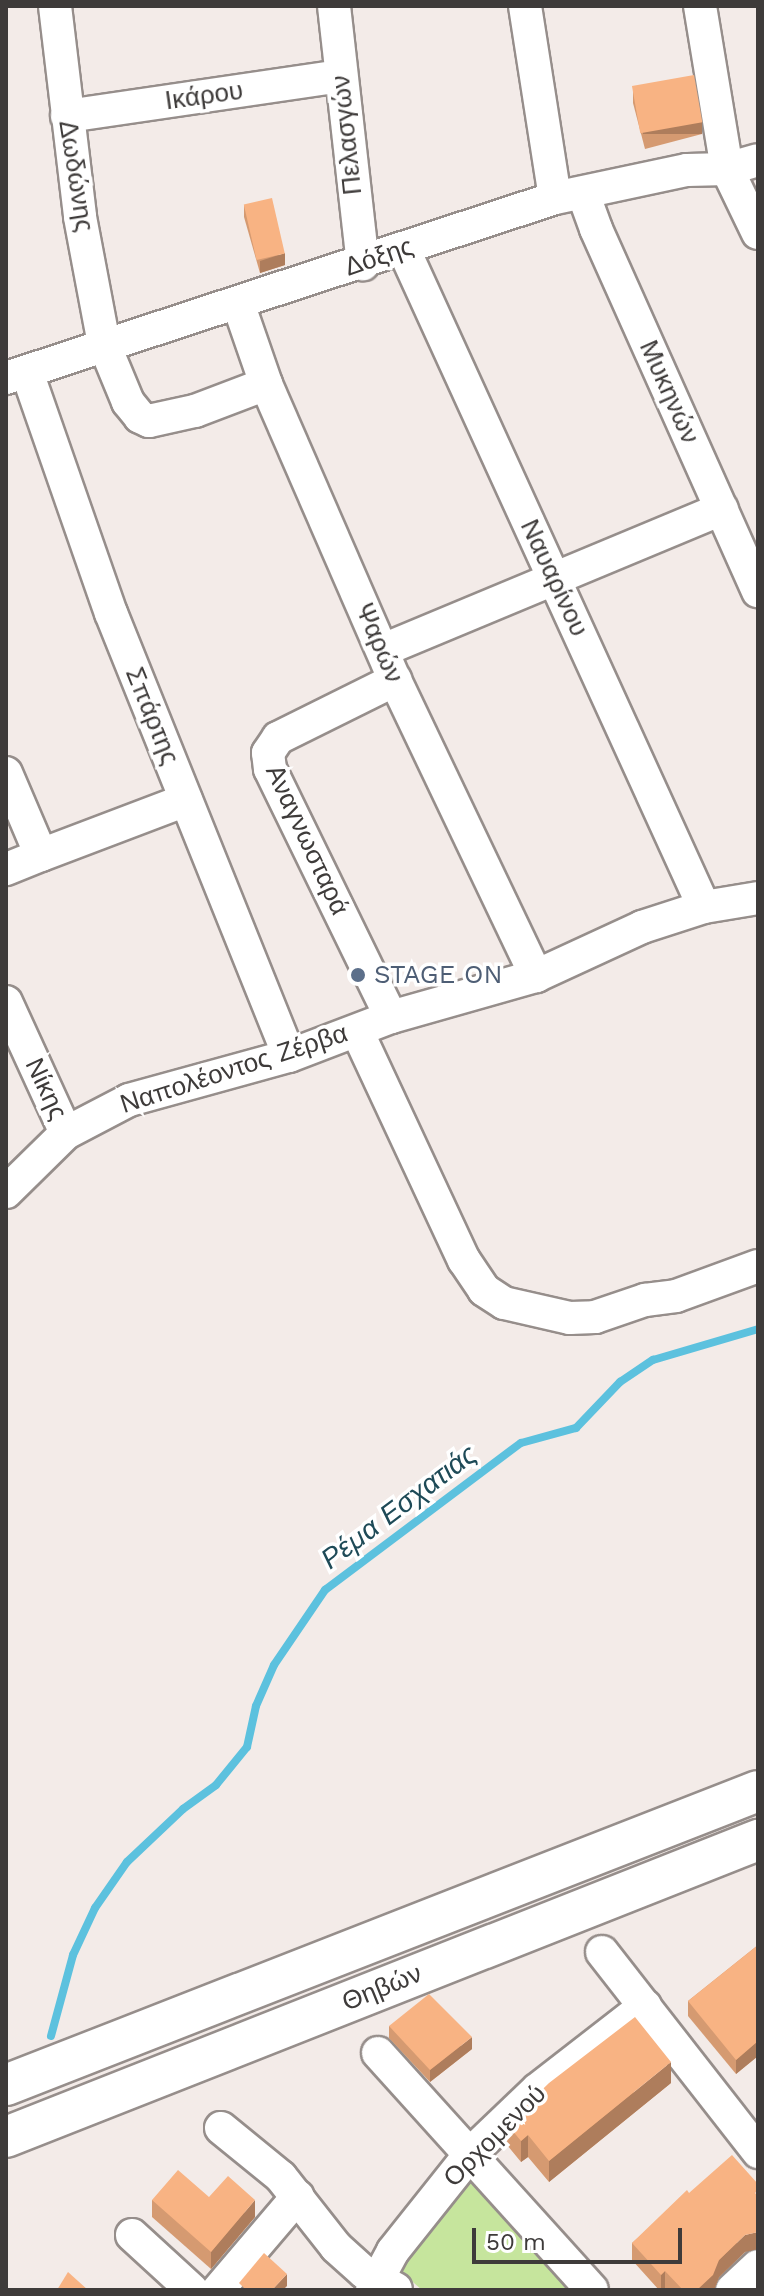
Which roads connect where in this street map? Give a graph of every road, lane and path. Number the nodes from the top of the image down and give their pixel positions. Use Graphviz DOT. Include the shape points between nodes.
graph roads {
  1 [pos="55,6"];
  2 [pos="334,6"];
  3 [pos="525,6"];
  4 [pos="700,6"];
  5 [pos="341,76"];
  6 [pos="67,116"];
  7 [pos="758,160"];
  8 [pos="727,169"];
  9 [pos="569,196"];
  10 [pos="758,233"];
  11 [pos="404,250"];
  12 [pos="363,264"];
  13 [pos="238,303"];
  14 [pos="104,344"];
  15 [pos="16,375"];
  16 [pos="266,384"];
  17 [pos="722,509"];
  18 [pos="554,578"];
  19 [pos="758,591"];
  20 [pos="383,650"];
  21 [pos="395,680"];
  22 [pos="6,773"];
  23 [pos="186,800"];
  24 [pos="41,855"];
  25 [pos="6,869"];
  26 [pos="758,898"];
  27 [pos="704,907"];
  28 [pos="536,976"];
  29 [pos="6,1002"];
  30 [pos="391,1017"];
  31 [pos="357,1031"];
  32 [pos="289,1056"];
  33 [pos="66,1133"];
  34 [pos="6,1192"];
  35 [pos="758,1266"];
  36 [pos="758,1791"];
  37 [pos="758,1840"];
  38 [pos="602,1952"];
  39 [pos="645,2006"];
  40 [pos="378,2053"];
  41 [pos="6,2085"];
  42 [pos="221,2128"];
  43 [pos="6,2137"];
  44 [pos="758,2152"];
  45 [pos="471,2153"];
  46 [pos="298,2196"];
  47 [pos="132,2235"];
  48 [pos="758,2266"];
  49 [pos="383,2287"];
  50 [pos="192,2290"];
  51 [pos="218,2290"];
  52 [pos="591,2290"];
  53 [pos="732,2290"];
  1 -- 6 [label="street, Δωδώνης"];
  2 -- 5 [label="street, Πελασγών"];
  3 -- 9 [label="street, Μυκηνών"];
  4 -- 8 [label="street"];
  5 -- 6 [label="street, Ικάρου"];
  5 -- 12 [label="street, Πελασγών"];
  6 -- 14 [label="street, Δωδώνης"];
  7 -- 8 [label="street, Δόξης"];
  8 -- 9 [label="street, Δόξης" via="687,170"];
  8 -- 10 [label="street"];
  9 -- 11 [label="street, Δόξης"];
  9 -- 17 [label="street, Μυκηνών" via="596,229"];
  11 -- 12 [label="street, Δόξης"];
  11 -- 18 [label="street, Ναυαρίνου"];
  12 -- 13 [label="street, Δόξης"];
  13 -- 14 [label="street, Δόξης"];
  13 -- 16 [label="street, Ψαρών"];
  14 -- 15 [label="street, Δόξης"];
  14 -- 16 [label="street, Δωδώνης" via="128,402 149,421 195,411"];
  15 -- 23 [label="street, Σπάρτης"];
  16 -- 20 [label="street, Ψαρών"];
  17 -- 18 [label="street"];
  17 -- 19 [label="street, Μυκηνών"];
  18 -- 20 [label="street"];
  18 -- 27 [label="street, Ναυαρίνου"];
  20 -- 21 [label="street, Ψαρών"];
  21 -- 28 [label="street, Ψαρών"];
  21 -- 30 [label="street, Αναγνωσταρά" via="278,738 268,753 270,769"];
  22 -- 24 [label="street"];
  23 -- 24 [label="street"];
  23 -- 32 [label="street, Σπάρτης"];
  24 -- 25 [label="street"];
  26 -- 27 [label="street, Ναπολέοντος Ζέρβα"];
  27 -- 28 [label="street, Ναπολέοντος Ζέρβα" via="642,927"];
  28 -- 30 [label="street, Ναπολέοντος Ζέρβα"];
  29 -- 33 [label="street, Νίκης"];
  30 -- 31 [label="street, Ναπολέοντος Ζέρβα"];
  31 -- 32 [label="street, Ναπολέοντος Ζέρβα"];
  31 -- 35 [label="street" via="464,1260 484,1290 504,1303 570,1318 595,1317 676,1296"];
  32 -- 33 [label="street, Ναπολέοντος Ζέρβα" via="129,1100"];
  33 -- 34 [label="street, Ναπολέοντος Ζέρβα"];
  36 -- 41 [label="main road, Θηβών"];
  37 -- 43 [label="main road, Θηβών"];
  38 -- 39 [label="street"];
  39 -- 44 [label="street"];
  39 -- 45 [label="street, Ορχομενού" via="537,2090"];
  40 -- 45 [label="street"];
  42 -- 46 [label="street"];
  45 -- 49 [label="street, Ορχομενού" via="393,2251"];
  45 -- 52 [label="street"];
  46 -- 49 [label="street" via="336,2247"];
  46 -- 51 [label="street"];
  47 -- 50 [label="street"];
  48 -- 53 [label="street"];
}
